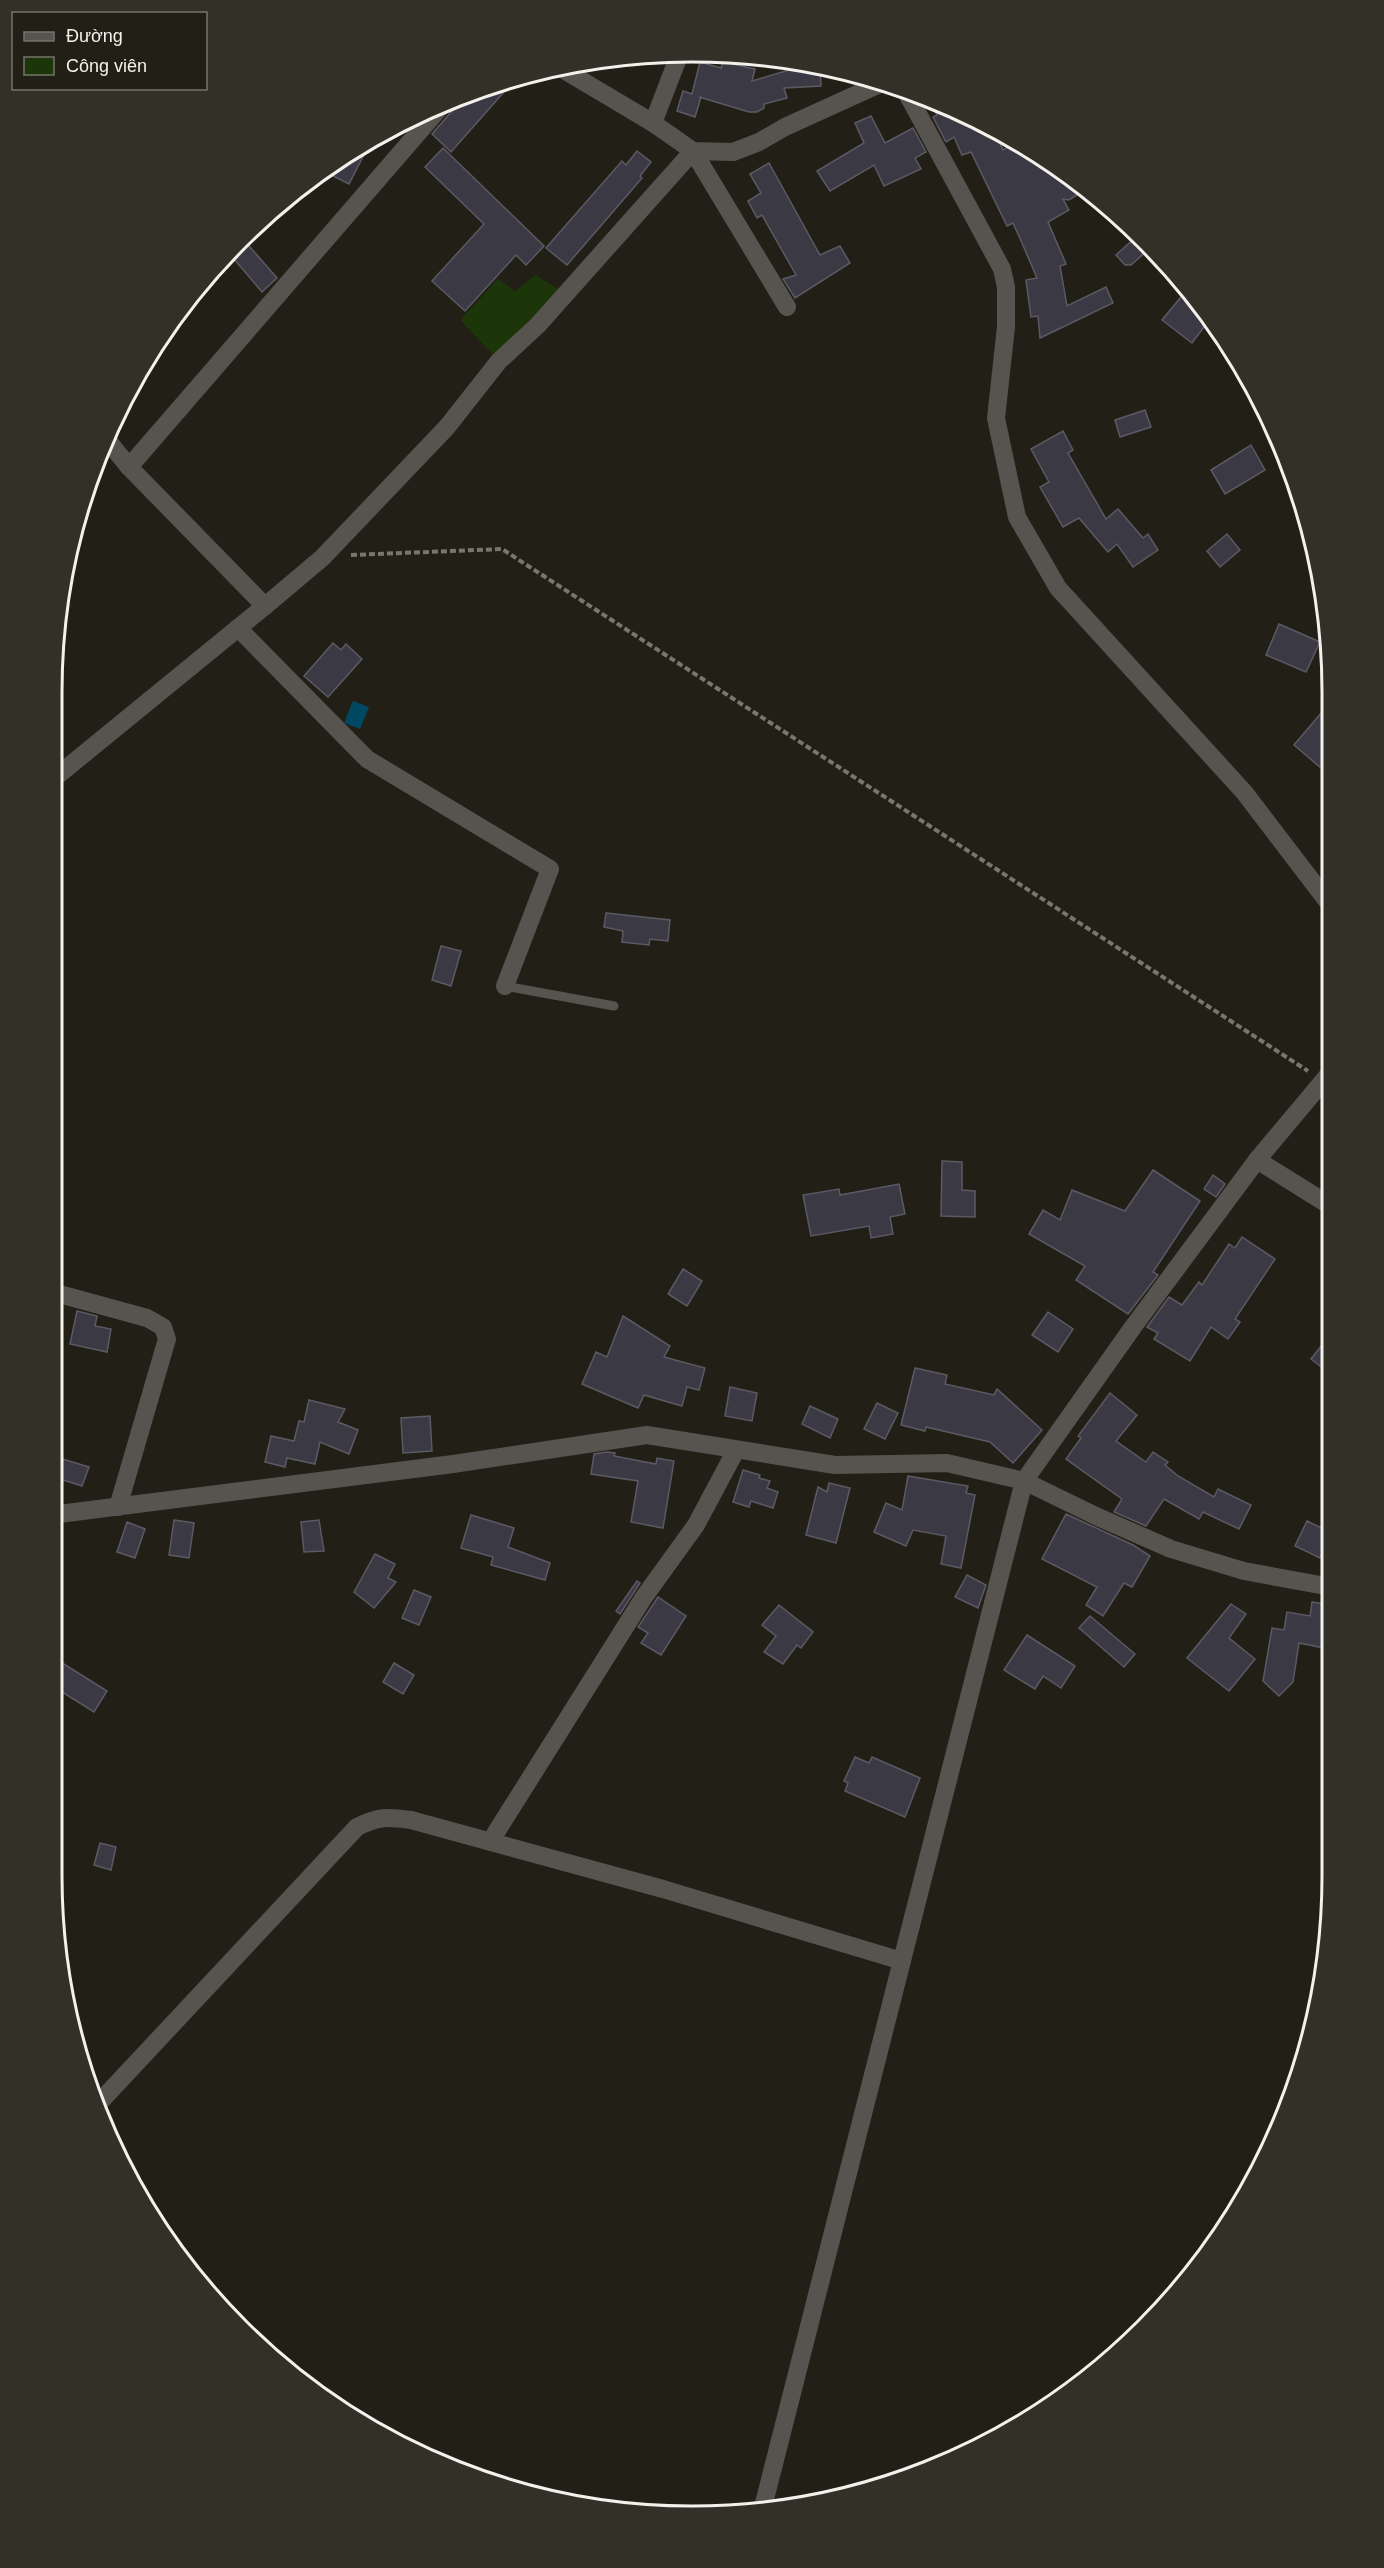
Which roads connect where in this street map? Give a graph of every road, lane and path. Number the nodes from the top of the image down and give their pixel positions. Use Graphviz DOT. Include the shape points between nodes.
graph roads {
  1 [pos="676,62"];
  2 [pos="570,74"];
  3 [pos="871,88"];
  4 [pos="911,101"];
  5 [pos="430,119"];
  6 [pos="653,123"];
  7 [pos="693,151"];
  8 [pos="787,307"];
  9 [pos="112,445"];
  10 [pos="129,467"];
  11 [pos="323,556"];
  12 [pos="265,606"];
  13 [pos="238,628"];
  14 [pos="62,772"];
  15 [pos="1322,894"];
  16 [pos="506,986"];
  17 [pos="614,1006"];
  18 [pos="1322,1074"];
  19 [pos="1322,1082"];
  20 [pos="1257,1160"];
  21 [pos="1322,1201"];
  22 [pos="62,1295"];
  23 [pos="736,1450"];
  24 [pos="1024,1481"];
  25 [pos="118,1507"];
  26 [pos="62,1514"];
  27 [pos="1322,1585"];
  28 [pos="490,1842"];
  29 [pos="902,1961"];
  30 [pos="102,2099"];
  31 [pos="764,2502"];
  1 -- 6 [label="street"];
  2 -- 6 [label="street"];
  3 -- 7 [label="street" via="733,152"];
  4 -- 15 [label="street" via="1002,269 1007,303 996,418 1017,517 1058,588 1244,792"];
  5 -- 10 [label="street"];
  6 -- 7 [label="street"];
  7 -- 8 [label="street"];
  7 -- 11 [label="street" via="538,325 499,361 447,426"];
  9 -- 10 [label="street"];
  10 -- 12 [label="street"];
  11 -- 12 [label="street"];
  11 -- 18 [label="path" via="502,549"];
  12 -- 13 [label="street"];
  13 -- 14 [label="street"];
  13 -- 16 [label="street" via="367,759 550,868"];
  16 -- 17 [label="lane"];
  19 -- 20 [label="street"];
  20 -- 21 [label="street"];
  20 -- 24 [label="street"];
  22 -- 25 [label="street" via="147,1318 163,1327 167,1339"];
  23 -- 24 [label="street" via="835,1465 947,1463"];
  23 -- 25 [label="street" via="647,1435"];
  23 -- 28 [label="street" via="696,1525 644,1597"];
  24 -- 27 [label="street" via="1170,1549 1244,1571"];
  24 -- 29 [label="street"];
  25 -- 26 [label="street"];
  28 -- 29 [label="street" via="663,1888"];
  28 -- 30 [label="street" via="386,1816 357,1827"];
  29 -- 31 [label="street"];
}
